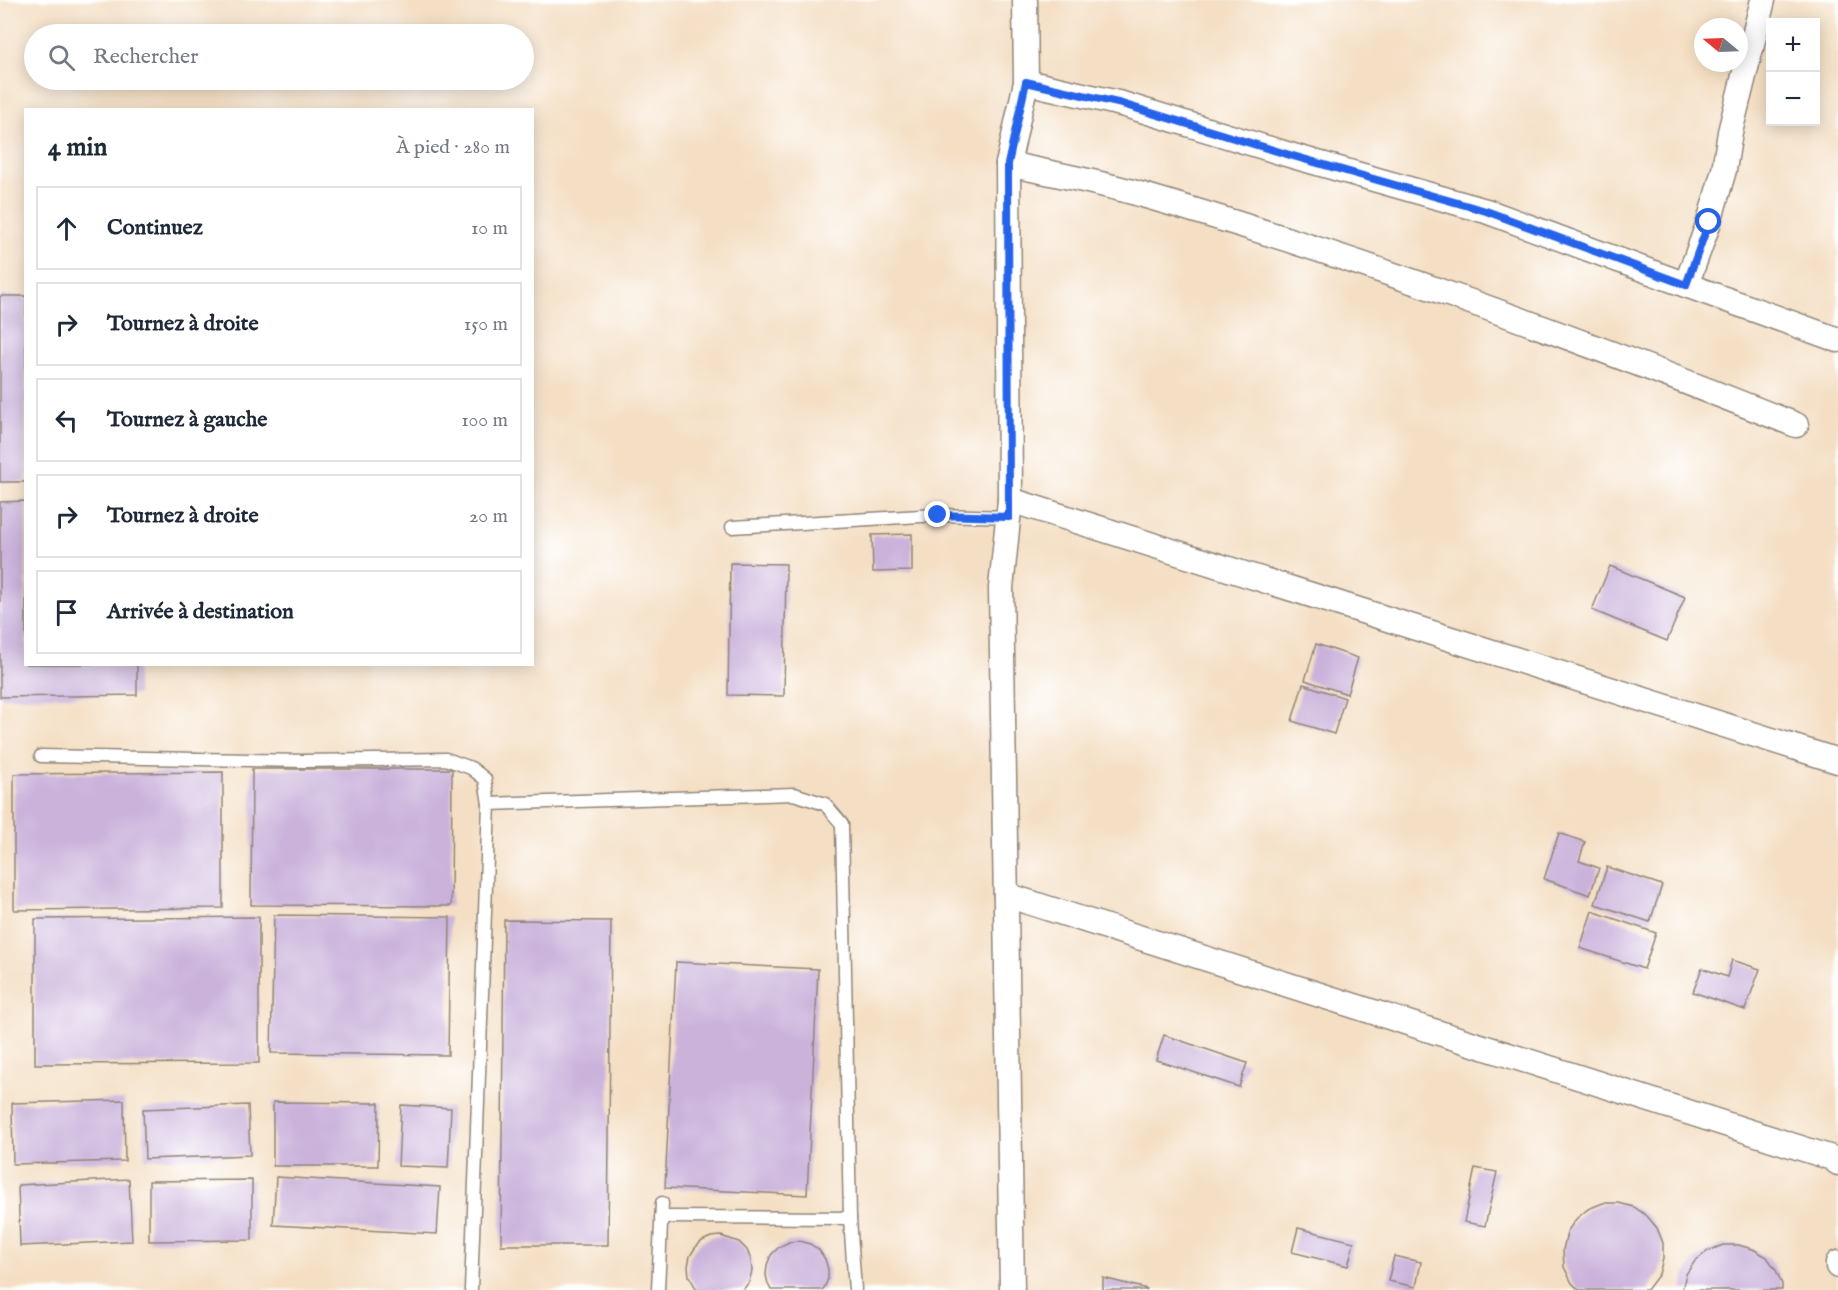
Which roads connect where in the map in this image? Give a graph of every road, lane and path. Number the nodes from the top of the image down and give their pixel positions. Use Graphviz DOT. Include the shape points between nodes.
graph roads {
  1 [pos="1025,0"];
  2 [pos="1763,0"];
  3 [pos="1026,82"];
  4 [pos="1008,164"];
  5 [pos="1686,285"];
  6 [pos="1838,340"];
  7 [pos="1796,425"];
  8 [pos="1010,508"];
  9 [pos="732,527"];
  10 [pos="41,756"];
  11 [pos="1838,761"];
  12 [pos="489,804"];
  13 [pos="1006,895"];
  14 [pos="1838,1163"];
  15 [pos="662,1203"];
  16 [pos="661,1217"];
  17 [pos="850,1218"];
  18 [pos="471,1290"];
  19 [pos="658,1290"];
  20 [pos="855,1290"];
  21 [pos="1012,1290"];
  1 -- 3 [label="street"];
  2 -- 5 [label="street" via="1724,170"];
  3 -- 4 [label="street"];
  3 -- 5 [label="street" via="1122,104 1486,211"];
  4 -- 7 [label="street" via="1134,192 1348,260 1670,375"];
  4 -- 8 [label="street"];
  5 -- 6 [label="street"];
  8 -- 9 [label="lane"];
  8 -- 11 [label="street"];
  8 -- 13 [label="street" via="1001,588"];
  10 -- 12 [label="lane" via="304,761 446,759 471,768 485,779"];
  12 -- 17 [label="lane" via="794,794 825,804 842,824"];
  12 -- 18 [label="lane"];
  13 -- 14 [label="street"];
  13 -- 21 [label="street"];
  15 -- 16 [label="lane"];
  16 -- 17 [label="lane"];
  16 -- 19 [label="lane"];
  17 -- 20 [label="lane"];
}
